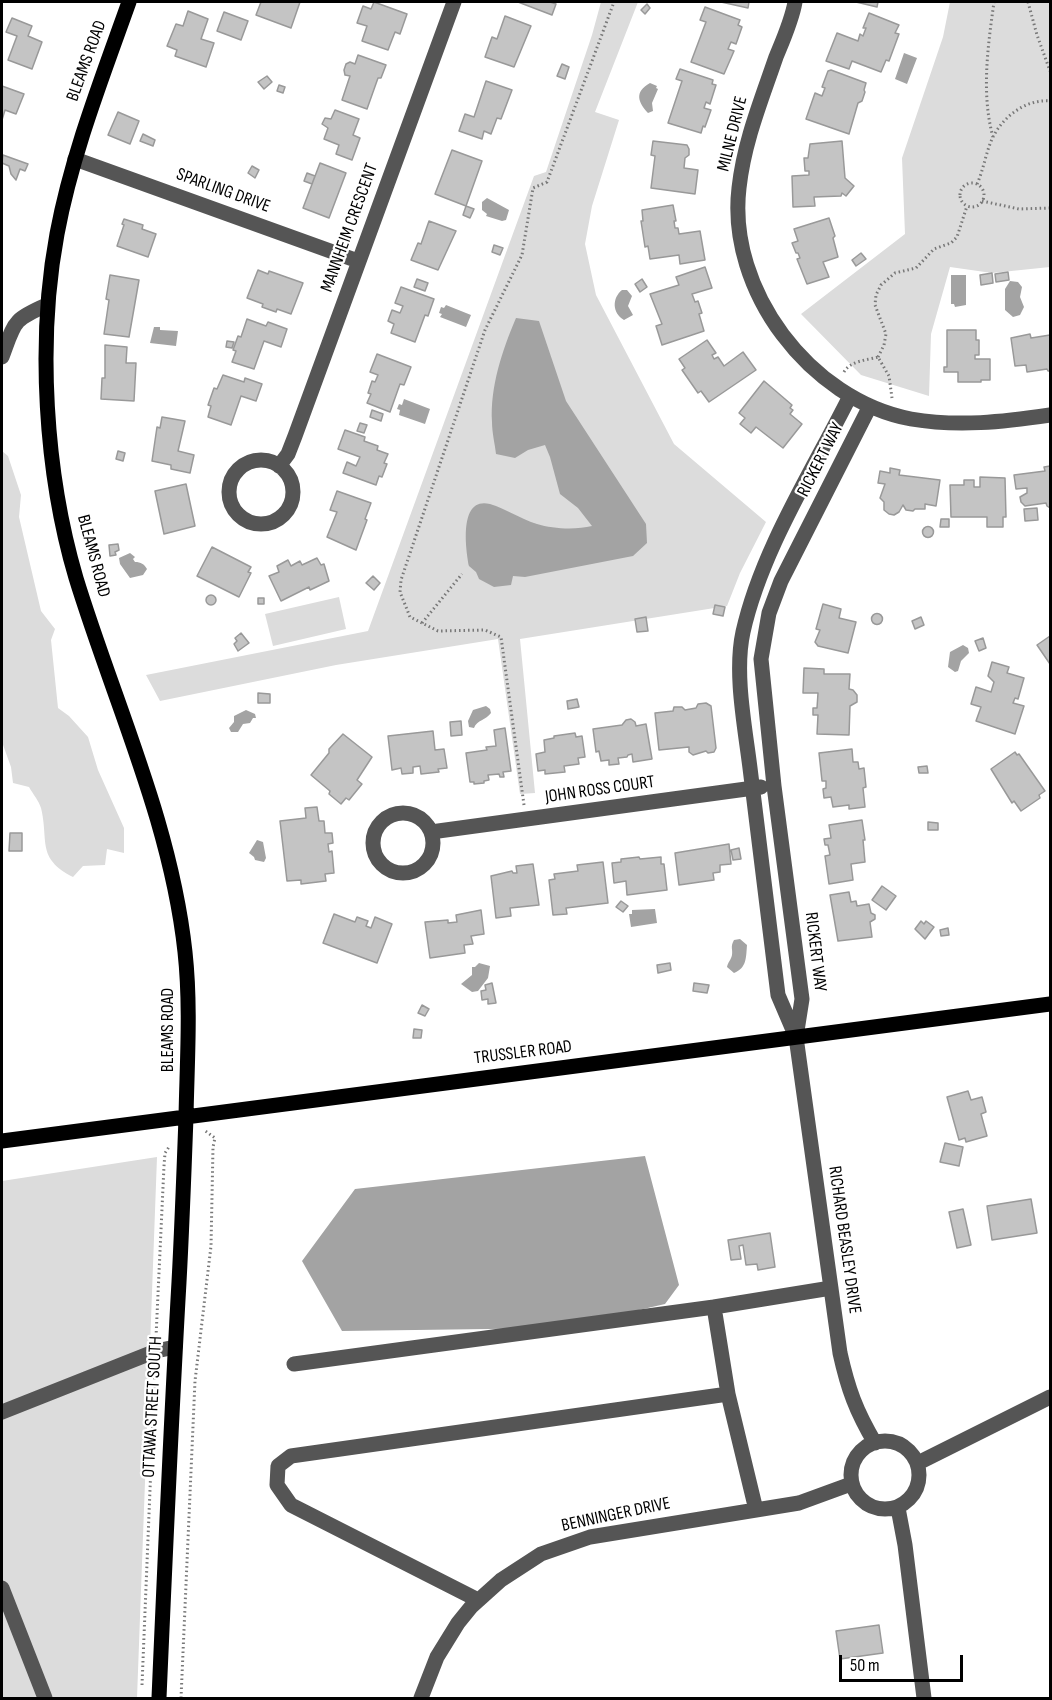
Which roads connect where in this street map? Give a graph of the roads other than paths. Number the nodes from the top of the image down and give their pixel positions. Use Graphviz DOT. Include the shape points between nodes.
graph roads {
  1 [pos="129,2"];
  2 [pos="454,2"];
  3 [pos="795,2"];
  4 [pos="75,159"];
  5 [pos="358,261"];
  6 [pos="47,305"];
  7 [pos="2,357"];
  8 [pos="850,396"];
  9 [pos="870,406"];
  10 [pos="1050,416"];
  11 [pos="279,466"];
  12 [pos="774,786"];
  13 [pos="752,788"];
  14 [pos="431,832"];
  15 [pos="1050,1004"];
  16 [pos="796,1037"];
  17 [pos="186,1118"];
  18 [pos="2,1141"];
  19 [pos="831,1288"];
  20 [pos="714,1307"];
  21 [pos="175,1347"];
  22 [pos="294,1364"];
  23 [pos="728,1394"];
  24 [pos="1050,1397"];
  25 [pos="2,1412"];
  26 [pos="874,1443"];
  27 [pos="918,1463"];
  28 [pos="851,1484"];
  29 [pos="898,1508"];
  30 [pos="756,1510"];
  31 [pos="2,1588"];
  32 [pos="478,1600"];
  33 [pos="45,1698"];
  34 [pos="159,1698"];
  35 [pos="421,1698"];
  36 [pos="924,1698"];
  1 -- 4 [label="main road, BLEAMS ROAD"];
  2 -- 5 [label="street, MANNHEIM CRESCENT"];
  3 -- 8 [label="street, MILNE DRIVE" via="747,143 739,189 740,231 753,282 770,316 793,347"];
  4 -- 5 [label="street, SPARLING DRIVE"];
  4 -- 6 [label="main road, BLEAMS ROAD" via="57,233"];
  5 -- 11 [label="street, MANNHEIM CRESCENT" via="288,454"];
  6 -- 7 [label="street" via="19,318"];
  6 -- 17 [label="main road, BLEAMS ROAD" via="48,412 65,536 155,811 182,922 188,999"];
  8 -- 9 [label="street, MILNE DRIVE"];
  8 -- 13 [label="street, RICKERT WAY" via="763,571 743,634 742,703"];
  9 -- 10 [label="street, MILNE DRIVE" via="910,419 956,424 993,424"];
  9 -- 12 [label="street, RICKERT WAY" via="781,581 769,613 761,659"];
  11 -- 11 [label="street" via="258,460 232,477 230,499 236,512 249,522 267,523 287,510 292,487"];
  12 -- 13 [label="street, JOHN ROSS COURT"];
  12 -- 16 [label="street, RICKERT WAY" via="802,999"];
  13 -- 14 [label="street, JOHN ROSS COURT"];
  13 -- 16 [label="street, RICKERT WAY" via="778,995"];
  15 -- 16 [label="main road, TRUSSLER ROAD"];
  16 -- 17 [label="main road, TRUSSLER ROAD"];
  16 -- 19 [label="street, RICHARD BEASLEY DRIVE"];
  17 -- 18 [label="main road, TRUSSLER ROAD"];
  17 -- 21 [label="main road, OTTAWA STREET SOUTH"];
  19 -- 20 [label="street"];
  19 -- 26 [label="street, RICHARD BEASLEY DRIVE" via="847,1383 857,1413"];
  20 -- 22 [label="street"];
  20 -- 23 [label="street"];
  21 -- 25 [label="street"];
  21 -- 34 [label="main road, OTTAWA STREET SOUTH"];
  23 -- 30 [label="street"];
  23 -- 32 [label="street" via="291,1456 278,1467 277,1485 291,1505"];
  24 -- 27 [label="street"];
  26 -- 27 [label="street" via="901,1444"];
  26 -- 28 [label="street" via="855,1460"];
  27 -- 29 [label="street" via="920,1478 916,1491"];
  28 -- 29 [label="street" via="868,1506 882,1510"];
  28 -- 30 [label="street, BENNINGER DRIVE" via="799,1503"];
  29 -- 36 [label="street"];
  30 -- 32 [label="street, BENNINGER DRIVE" via="573,1541 518,1568"];
  31 -- 33 [label="street"];
  32 -- 35 [label="street, BENNINGER DRIVE" via="447,1640"];
}
